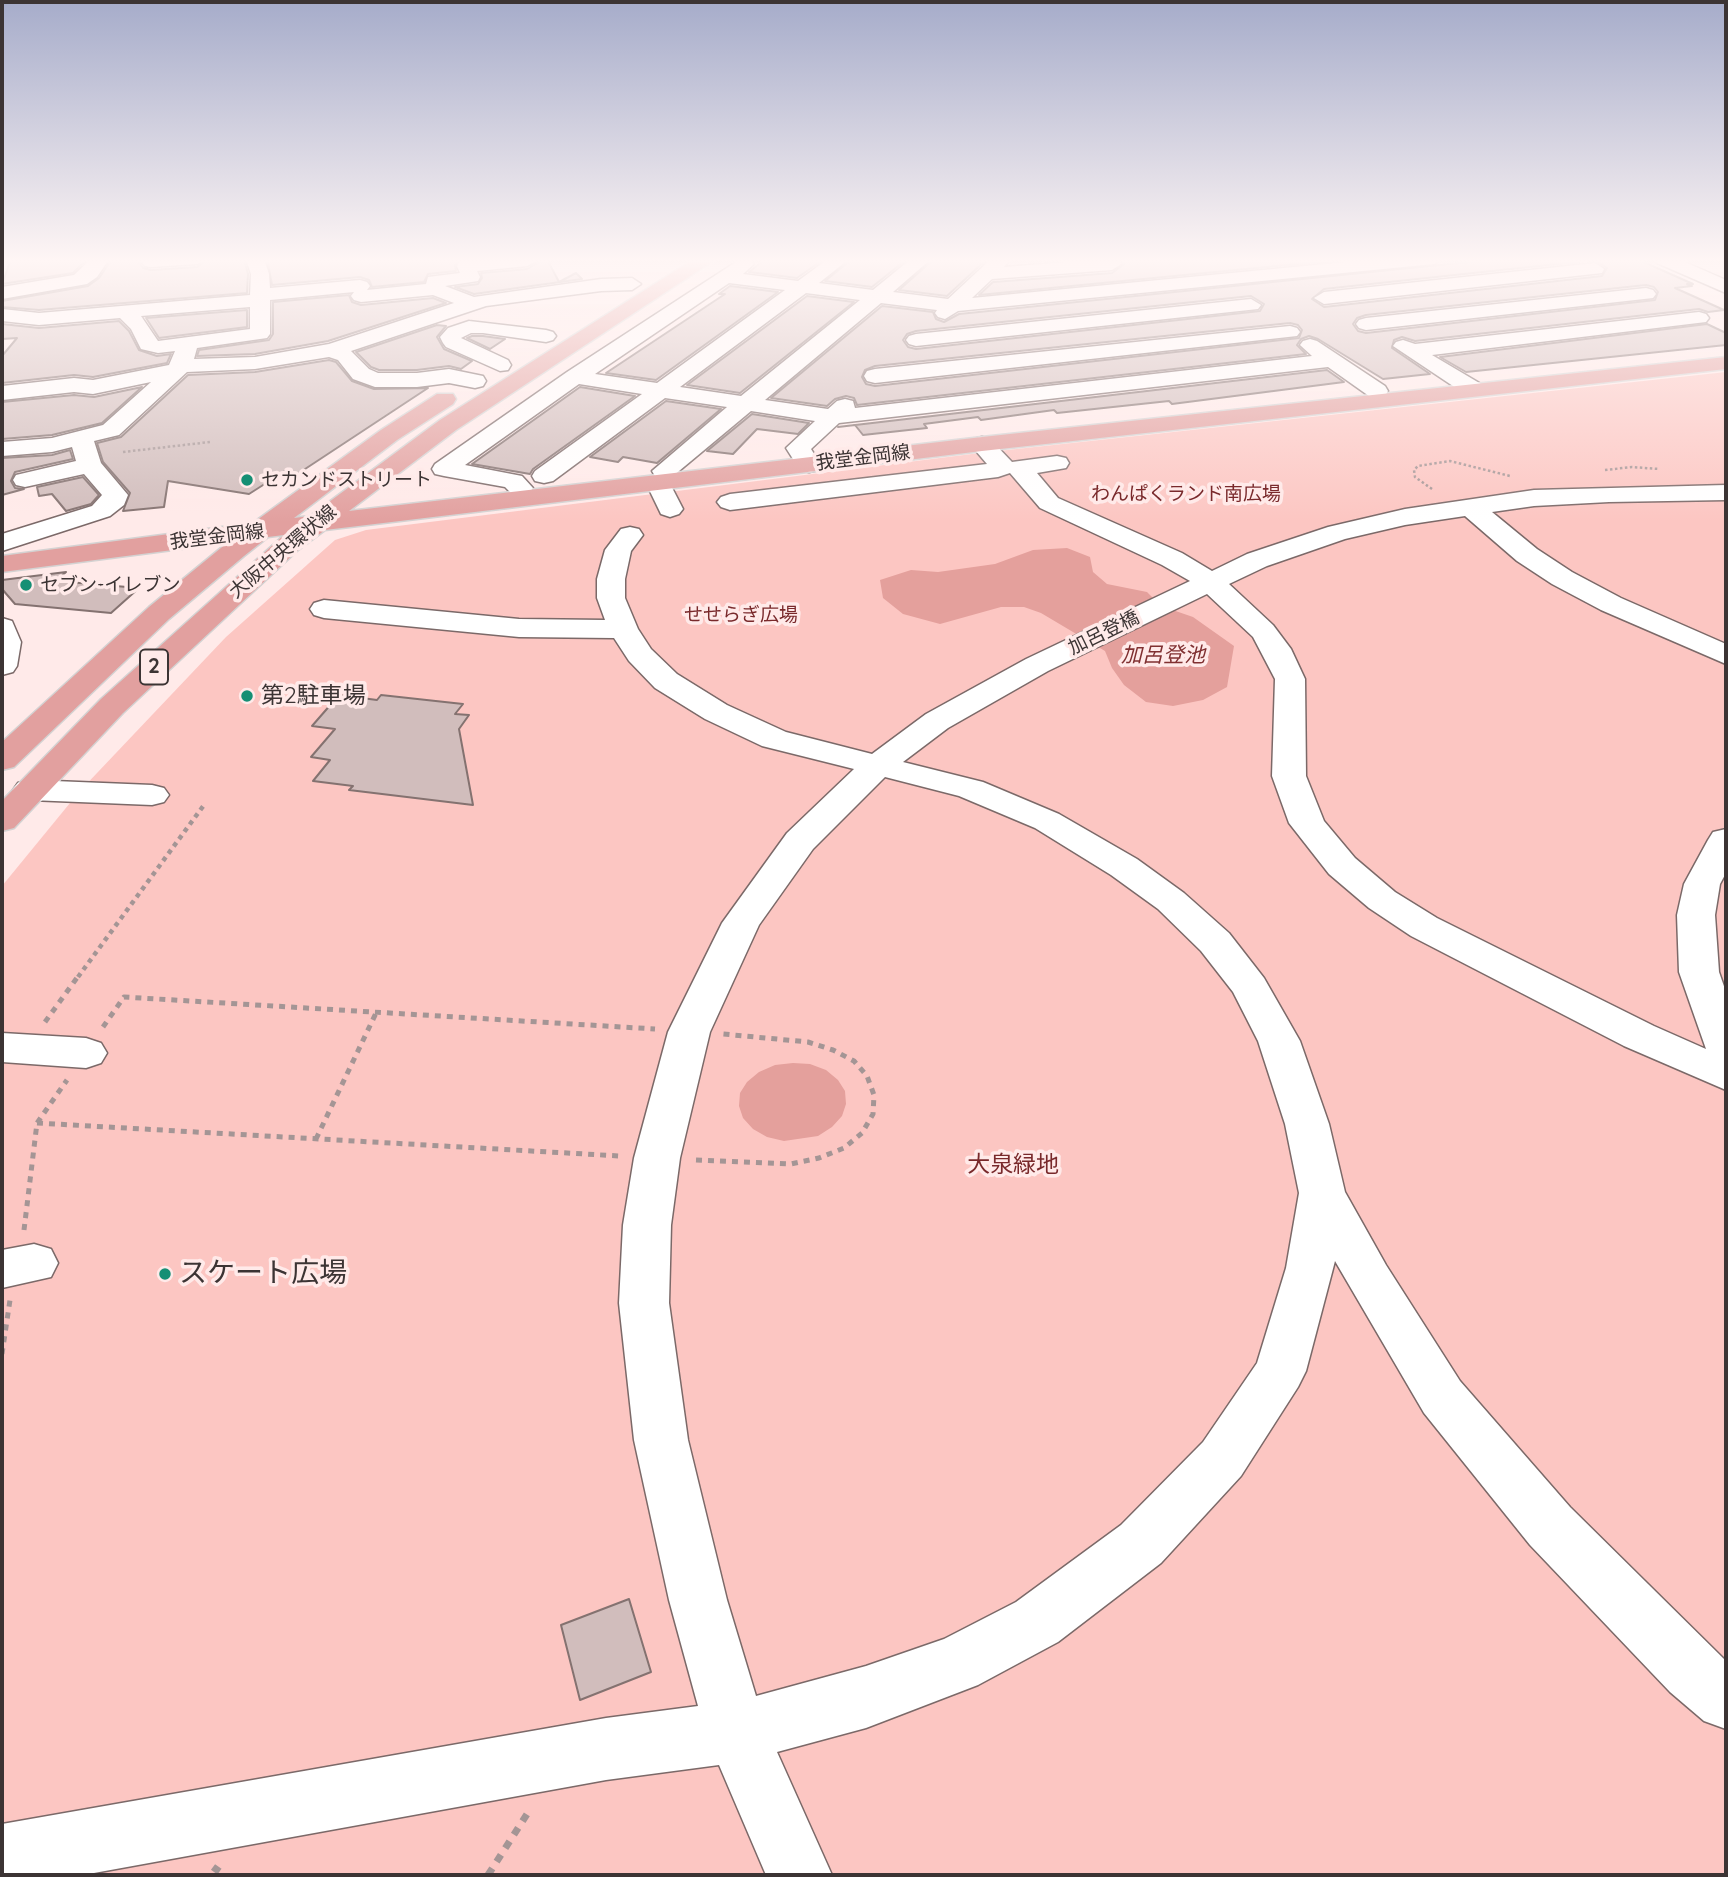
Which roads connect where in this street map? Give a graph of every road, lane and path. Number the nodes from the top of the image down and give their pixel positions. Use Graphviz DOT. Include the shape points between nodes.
graph roads {
  1 [pos="187,347"];
  2 [pos="343,347"];
  3 [pos="461,347"];
  4 [pos="529,347"];
  5 [pos="570,347"];
  6 [pos="621,347"];
  7 [pos="721,347"];
  8 [pos="816,347"];
  9 [pos="908,347"];
  10 [pos="1152,347"];
  11 [pos="1312,347"];
  12 [pos="1404,347"];
  13 [pos="1456,347"];
  14 [pos="331,350"];
  15 [pos="1411,351"];
  16 [pos="1726,354"];
  17 [pos="1332,360"];
  18 [pos="1726,363"];
  19 [pos="500,365"];
  20 [pos="177,369"];
  21 [pos="875,376"];
  22 [pos="575,377"];
  23 [pos="475,380"];
  24 [pos="1468,386"];
  25 [pos="661,391"];
  26 [pos="1377,391"];
  27 [pos="2,393"];
  28 [pos="746,404"];
  29 [pos="834,417"];
  30 [pos="10,441"];
  31 [pos="210,442"];
  32 [pos="982,444"];
  33 [pos="86,453"];
  34 [pos="805,460"];
  35 [pos="1057,463"];
  36 [pos="544,476"];
  37 [pos="661,477"];
  38 [pos="25,480"];
  39 [pos="520,488"];
  40 [pos="1726,492"];
  41 [pos="730,502"];
  42 [pos="1471,507"];
  43 [pos="670,509"];
  44 [pos="325,517"];
  45 [pos="267,525"];
  46 [pos="630,535"];
  47 [pos="2,542"];
  48 [pos="2,551"];
  49 [pos="2,565"];
  50 [pos="1210,582"];
  51 [pos="324,609"];
  52 [pos="2,626"];
  53 [pos="623,629"];
  54 [pos="1726,654"];
  55 [pos="2,663"];
  56 [pos="3,756"];
  57 [pos="878,765"];
  58 [pos="30,790"];
  59 [pos="152,795"];
  60 [pos="204,805"];
  61 [pos="2,821"];
  62 [pos="1726,840"];
  63 [pos="124,997"];
  64 [pos="377,1011"];
  65 [pos="690,1032"];
  66 [pos="1726,1047"];
  67 [pos="14,1048"];
  68 [pos="86,1052"];
  69 [pos="1726,1075"];
  70 [pos="37,1123"];
  71 [pos="316,1139"];
  72 [pos="657,1158"];
  73 [pos="1322,1192"];
  74 [pos="1726,1699"];
  75 [pos="736,1732"];
  76 [pos="564,1757"];
  77 [pos="2,1857"];
  78 [pos="488,1875"];
  79 [pos="799,1875"];
  1 -- 20 [label="street"];
  2 -- 14 [label="street"];
  3 -- 19 [label="street"];
  4 -- 19 [label="main road, 大阪中央環状線 / 2"];
  5 -- 44 [label="main road, 大阪中央環状線 / 2" via="448,425"];
  6 -- 22 [label="street"];
  7 -- 25 [label="street"];
  8 -- 28 [label="street"];
  9 -- 21 [label="street"];
  10 -- 21 [label="street"];
  11 -- 17 [label="street"];
  12 -- 15 [label="street"];
  13 -- 15 [label="street"];
  14 -- 20 [label="street" via="255,363"];
  14 -- 23 [label="street" via="375,380 449,376"];
  15 -- 24 [label="street"];
  16 -- 24 [label="main road, 我堂金岡線"];
  17 -- 26 [label="street"];
  17 -- 29 [label="street"];
  18 -- 24 [label="main road, 我堂金岡線"];
  19 -- 23 [label="main road, 大阪中央環状線 / 2"];
  20 -- 27 [label="street" via="93,387"];
  20 -- 33 [label="street"];
  21 -- 29 [label="street"];
  22 -- 25 [label="street"];
  22 -- 39 [label="street" via="444,469 513,481"];
  23 -- 45 [label="main road, 大阪中央環状線 / 2" via="389,435"];
  24 -- 26 [label="main road, 我堂金岡線"];
  24 -- 32 [label="main road, 我堂金岡線"];
  25 -- 28 [label="street"];
  25 -- 36 [label="street"];
  26 -- 34 [label="main road, 我堂金岡線"];
  28 -- 29 [label="street"];
  28 -- 37 [label="street"];
  29 -- 34 [label="street" via="798,448"];
  30 -- 33 [label="street"];
  31 -- 33 [label="path"];
  32 -- 34 [label="main road, 我堂金岡線"];
  32 -- 41 [label="street" via="1003,467"];
  33 -- 38 [label="street"];
  33 -- 47 [label="street" via="115,495 111,505"];
  34 -- 37 [label="main road, 我堂金岡線"];
  35 -- 50 [label="street" via="1019,468 1049,503 1172,559"];
  37 -- 39 [label="main road, 我堂金岡線"];
  37 -- 43 [label="street"];
  37 -- 44 [label="main road, 我堂金岡線"];
  39 -- 44 [label="main road, 我堂金岡線"];
  40 -- 42 [label="street, 加呂登橋" via="1534,498"];
  42 -- 50 [label="street, 加呂登橋" via="1337,534 1257,560"];
  42 -- 54 [label="street" via="1562,578"];
  44 -- 45 [label="main road, 我堂金岡線"];
  44 -- 58 [label="main road, 大阪中央環状線 / 2" via="226,600"];
  45 -- 48 [label="main road, 我堂金岡線"];
  45 -- 49 [label="main road, 我堂金岡線"];
  45 -- 56 [label="main road, 大阪中央環状線 / 2" via="159,613"];
  46 -- 53 [label="street" via="618,550 611,579 611,598"];
  50 -- 57 [label="street, 加呂登橋" via="1037,665 937,722"];
  50 -- 69 [label="street" via="1263,631 1290,679 1289,776 1307,823 1342,866 1424,927"];
  51 -- 53 [label="street" via="519,628"];
  52 -- 55 [label="street" via="6,642"];
  53 -- 57 [label="street" via="666,681 716,712 774,739"];
  57 -- 65 [label="street, 加呂登橋" via="800,841 741,923"];
  57 -- 73 [label="street" via="971,789 1047,821 1124,867 1171,901 1215,942 1250,987 1279,1041 1307,1124"];
  58 -- 59 [label="street"];
  58 -- 61 [label="main road, 大阪中央環状線 / 2"];
  60 -- 67 [label="path"];
  62 -- 66 [label="street" via="1702,884 1696,915 1699,972"];
  63 -- 64 [label="path"];
  64 -- 65 [label="path"];
  64 -- 71 [label="path"];
  65 -- 72 [label="street, 加呂登橋"];
  65 -- 72 [label="path" via="808,1042 833,1050 867,1076 874,1095 873,1114 862,1133 844,1148 791,1164"];
  67 -- 68 [label="street"];
  70 -- 71 [label="path"];
  71 -- 72 [label="path"];
  72 -- 75 [label="street, 加呂登橋" via="647,1225 643,1303 661,1440 698,1601"];
  73 -- 74 [label="street" via="1369,1279 1443,1397 1550,1526 1691,1671"];
  73 -- 75 [label="street" via="1310,1268 1280,1371 1222,1460 1141,1544 1037,1622 957,1664 866,1697"];
  75 -- 76 [label="street"];
  75 -- 79 [label="street, 加呂登橋"];
  76 -- 77 [label="street"];
  76 -- 78 [label="path"];
}
